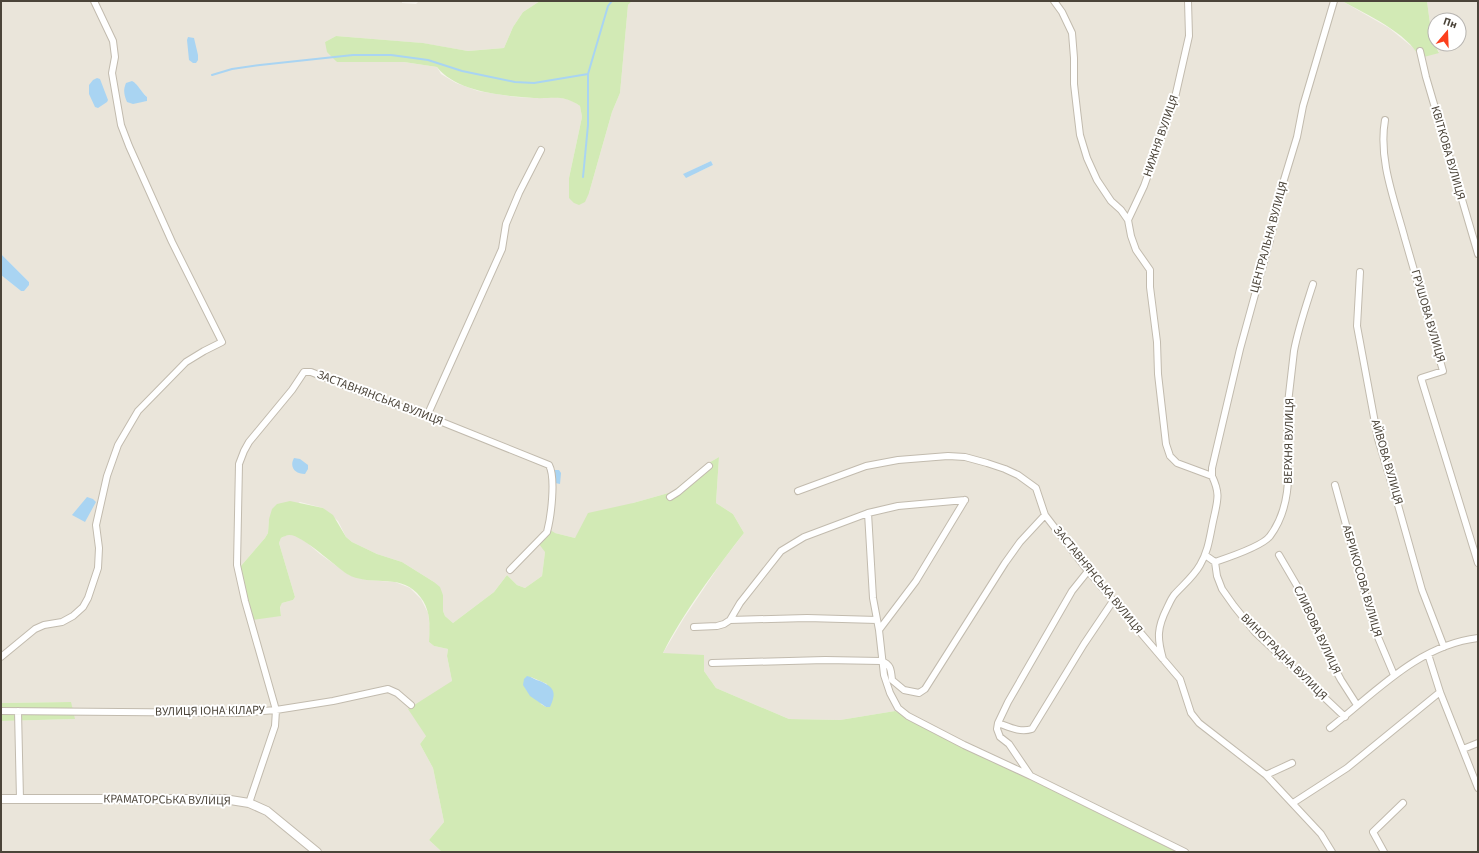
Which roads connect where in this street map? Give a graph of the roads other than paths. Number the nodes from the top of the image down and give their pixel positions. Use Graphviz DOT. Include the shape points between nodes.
graph roads {
  1 [pos="94,1"];
  2 [pos="1054,1"];
  3 [pos="1188,1"];
  4 [pos="1334,1"];
  5 [pos="1420,51"];
  6 [pos="1385,120"];
  7 [pos="541,150"];
  8 [pos="1128,220"];
  9 [pos="1478,254"];
  10 [pos="1360,272"];
  11 [pos="1313,284"];
  12 [pos="427,416"];
  13 [pos="709,466"];
  14 [pos="1212,476"];
  15 [pos="1335,485"];
  16 [pos="798,491"];
  17 [pos="670,497"];
  18 [pos="868,513"];
  19 [pos="1045,515"];
  20 [pos="1205,555"];
  21 [pos="1279,555"];
  22 [pos="1215,562"];
  23 [pos="1478,563"];
  24 [pos="510,570"];
  25 [pos="1088,571"];
  26 [pos="1113,600"];
  27 [pos="730,620"];
  28 [pos="877,620"];
  29 [pos="694,627"];
  30 [pos="879,630"];
  31 [pos="1478,638"];
  32 [pos="1444,647"];
  33 [pos="1428,654"];
  34 [pos="1,657"];
  35 [pos="1163,659"];
  36 [pos="881,661"];
  37 [pos="712,663"];
  38 [pos="1394,675"];
  39 [pos="1440,692"];
  40 [pos="411,705"];
  41 [pos="1357,705"];
  42 [pos="276,710"];
  43 [pos="1,711"];
  44 [pos="18,711"];
  45 [pos="1345,717"];
  46 [pos="998,723"];
  47 [pos="1330,728"];
  48 [pos="1478,742"];
  49 [pos="1463,749"];
  50 [pos="1292,763"];
  51 [pos="1266,775"];
  52 [pos="1031,776"];
  53 [pos="1478,788"];
  54 [pos="1,799"];
  55 [pos="20,799"];
  56 [pos="249,803"];
  57 [pos="1293,803"];
  58 [pos="1403,803"];
  59 [pos="317,852"];
  60 [pos="1184,852"];
  61 [pos="1332,852"];
  62 [pos="1384,852"];
  1 -- 34 [label="street" via="113,41 115,57 112,73 121,125 172,242 222,342 186,362 138,411 118,445 107,476 96,525 98,568 83,607 62,622 35,629"];
  2 -- 8 [label="street" via="1062,12 1074,42 1076,104 1080,135 1087,158 1097,180"];
  3 -- 8 [label="street, НИЖНЯ ВУЛИЦЯ" via="1189,36 1174,102 1144,186"];
  4 -- 14 [label="street, ЦЕНТРАЛЬНА ВУЛИЦЯ" via="1303,106 1240,349"];
  5 -- 9 [label="street, КВІТКОВА ВУЛИЦЯ"];
  6 -- 23 [label="street, ГРУШОВА ВУЛИЦЯ" via="1382,134 1383,149 1390,185 1443,371 1421,378"];
  7 -- 12 [label="street" via="519,193 506,224 502,249"];
  8 -- 14 [label="street" via="1136,250 1150,270 1166,444 1170,456 1177,463"];
  10 -- 32 [label="street, АЙВОВА ВУЛИЦЯ" via="1357,326 1378,439 1422,590"];
  11 -- 22 [label="street, ВЕРХНЯ ВУЛИЦЯ" via="1294,351 1288,404 1289,483 1280,520 1269,538 1241,553"];
  12 -- 24 [label="street, ЗАСТАВНЯНСЬКА ВУЛИЦЯ" via="549,464 552,482 547,532"];
  12 -- 42 [label="street, ЗАСТАВНЯНСЬКА ВУЛИЦЯ" via="308,371 300,376 244,451 239,464 237,566"];
  13 -- 17 [label="street"];
  14 -- 20 [label="street" via="1217,487 1218,500"];
  15 -- 38 [label="street, АБРИКОСОВА ВУЛИЦЯ" via="1375,630"];
  16 -- 19 [label="street, ЗАСТАВНЯНСЬКА ВУЛИЦЯ" via="866,466 898,460 965,457 1005,469 1029,482 1036,488"];
  18 -- 27 [label="street" via="804,537 781,551 740,603"];
  18 -- 28 [label="street" via="873,598"];
  18 -- 30 [label="street" via="898,506 965,500 916,581"];
  19 -- 25 [label="street, ЗАСТАВНЯНСЬКА ВУЛИЦЯ"];
  19 -- 36 [label="street" via="1005,562 925,690 919,693 904,690 892,680 891,667"];
  20 -- 22 [label="street"];
  20 -- 35 [label="street" via="1200,566 1173,596 1162,617 1158,642"];
  21 -- 41 [label="street, СЛИВОВА ВУЛИЦЯ" via="1303,596 1328,656"];
  22 -- 45 [label="street, ВИНОГРАДНА ВУЛИЦЯ" via="1222,589 1255,632"];
  25 -- 26 [label="street, ЗАСТАВНЯНСЬКА ВУЛИЦЯ"];
  25 -- 46 [label="street" via="1072,591"];
  26 -- 35 [label="street, ЗАСТАВНЯНСЬКА ВУЛИЦЯ"];
  26 -- 46 [label="street" via="1032,729 1017,730"];
  27 -- 28 [label="street"];
  27 -- 29 [label="street" via="717,626"];
  28 -- 30 [label="street"];
  30 -- 36 [label="street"];
  31 -- 32 [label="street"];
  32 -- 33 [label="street"];
  33 -- 38 [label="street"];
  33 -- 39 [label="street"];
  35 -- 51 [label="street, ЗАСТАВНЯНСЬКА ВУЛИЦЯ" via="1180,679 1191,713 1199,723"];
  36 -- 37 [label="street"];
  36 -- 52 [label="street" via="890,693 898,708 908,716"];
  38 -- 41 [label="street"];
  39 -- 49 [label="street"];
  39 -- 57 [label="street" via="1347,768"];
  40 -- 42 [label="street, ВУЛИЦЯ ІОНА КІЛАРУ" via="397,692 388,689"];
  41 -- 45 [label="street"];
  42 -- 44 [label="street, ВУЛИЦЯ ІОНА КІЛАРУ" via="239,713"];
  42 -- 56 [label="street, ЗАСТАВНЯНСЬКА ВУЛИЦЯ" via="275,726"];
  43 -- 44 [label="street, ВУЛИЦЯ ІОНА КІЛАРУ"];
  44 -- 55 [label="street"];
  45 -- 47 [label="street"];
  46 -- 52 [label="street" via="1000,737 1009,744"];
  48 -- 49 [label="street"];
  49 -- 53 [label="street"];
  50 -- 51 [label="street"];
  51 -- 57 [label="street, ЗАСТАВНЯНСЬКА ВУЛИЦЯ"];
  52 -- 60 [label="street"];
  54 -- 55 [label="street, КРАМАТОРСЬКА ВУЛИЦЯ"];
  55 -- 56 [label="street, КРАМАТОРСЬКА ВУЛИЦЯ" via="224,799"];
  56 -- 59 [label="street, КРАМАТОРСЬКА ВУЛИЦЯ" via="266,811"];
  57 -- 61 [label="street, ЗАСТАВНЯНСЬКА ВУЛИЦЯ" via="1321,834"];
  58 -- 62 [label="street" via="1373,832"];
}
